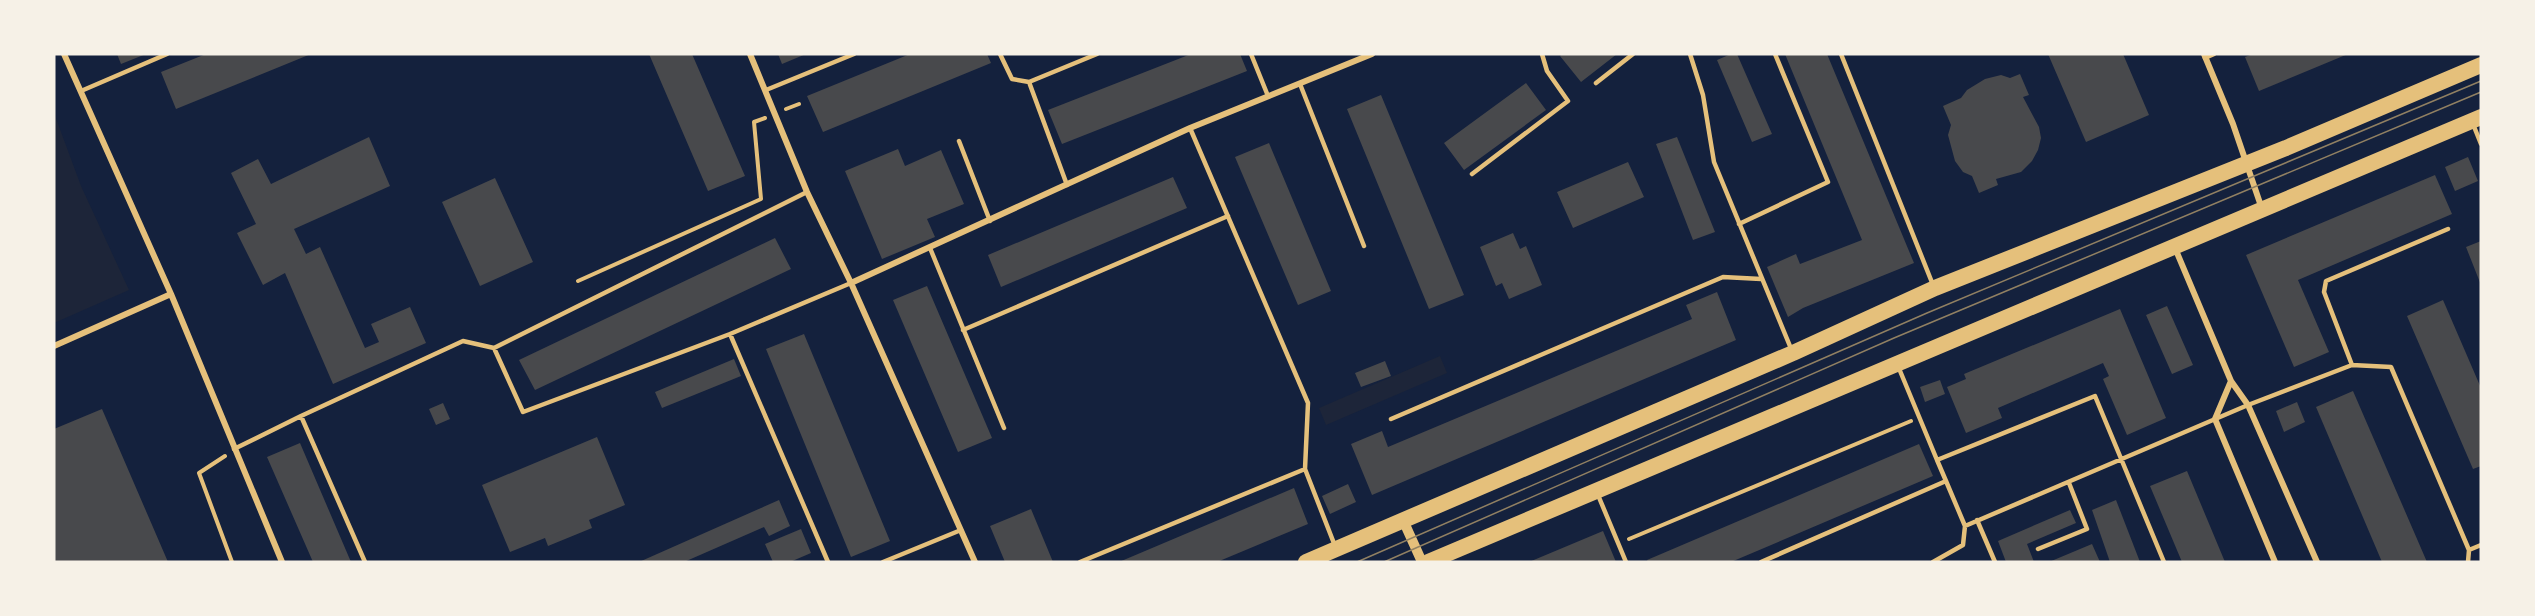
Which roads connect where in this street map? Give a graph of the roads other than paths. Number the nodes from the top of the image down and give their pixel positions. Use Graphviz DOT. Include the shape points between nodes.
graph roads {
  1 [pos="64,54"];
  2 [pos="167,54"];
  3 [pos="750,54"];
  4 [pos="854,54"];
  5 [pos="1000,54"];
  6 [pos="1097,54"];
  7 [pos="1251,54"];
  8 [pos="1372,54"];
  9 [pos="1542,54"];
  10 [pos="1633,54"];
  11 [pos="1690,54"];
  12 [pos="1776,54"];
  13 [pos="1841,54"];
  14 [pos="2214,54"];
  15 [pos="2205,56"];
  16 [pos="2481,65"];
  17 [pos="1029,82"];
  18 [pos="1596,83"];
  19 [pos="1300,84"];
  20 [pos="766,90"];
  21 [pos="81,91"];
  22 [pos="1268,96"];
  23 [pos="2476,119"];
  24 [pos="1190,128"];
  25 [pos="959,141"];
  26 [pos="2481,144"];
  27 [pos="2245,162"];
  28 [pos="1472,174"];
  29 [pos="1067,185"];
  30 [pos="807,192"];
  31 [pos="2262,210"];
  32 [pos="1228,216"];
  33 [pos="990,221"];
  34 [pos="1738,224"];
  35 [pos="2448,229"];
  36 [pos="1364,246"];
  37 [pos="2175,247"];
  38 [pos="930,248"];
  39 [pos="1761,279"];
  40 [pos="851,283"];
  41 [pos="1935,288"];
  42 [pos="171,294"];
  43 [pos="963,330"];
  44 [pos="730,334"];
  45 [pos="54,346"];
  46 [pos="495,348"];
  47 [pos="1793,353"];
  48 [pos="1898,365"];
  49 [pos="2352,365"];
  50 [pos="2231,381"];
  51 [pos="2248,405"];
  52 [pos="301,416"];
  53 [pos="1391,419"];
  54 [pos="2215,420"];
  55 [pos="1004,428"];
  56 [pos="234,449"];
  57 [pos="1938,460"];
  58 [pos="2121,460"];
  59 [pos="1305,470"];
  60 [pos="1946,481"];
  61 [pos="2069,483"];
  62 [pos="1595,490"];
  63 [pos="1403,520"];
  64 [pos="1977,520"];
  65 [pos="1965,526"];
  66 [pos="961,530"];
  67 [pos="2481,545"];
  68 [pos="1336,549"];
  69 [pos="2038,549"];
  70 [pos="2469,550"];
  71 [pos="282,562"];
  72 [pos="365,562"];
  73 [pos="828,562"];
  74 [pos="884,562"];
  75 [pos="975,562"];
  76 [pos="1080,562"];
  77 [pos="1306,562"];
  78 [pos="1422,562"];
  79 [pos="1428,562"];
  80 [pos="1626,562"];
  81 [pos="1761,562"];
  82 [pos="1933,562"];
  83 [pos="1995,562"];
  84 [pos="2164,562"];
  85 [pos="2275,562"];
  86 [pos="2317,562"];
  87 [pos="2468,562"];
  1 -- 21 [label="street"];
  2 -- 21 [label="lane"];
  3 -- 20 [label="street"];
  4 -- 20 [label="lane"];
  5 -- 17 [label="lane" via="1012,79"];
  6 -- 17 [label="lane"];
  7 -- 22 [label="lane"];
  8 -- 19 [label="street"];
  9 -- 28 [label="lane" via="1547,71 1568,101"];
  10 -- 18 [label="lane"];
  11 -- 34 [label="lane" via="1703,95 1714,162"];
  12 -- 34 [label="lane" via="1828,182"];
  13 -- 41 [label="lane"];
  14 -- 15 [label="lane"];
  15 -- 27 [label="street"];
  16 -- 27 [label="highway"];
  17 -- 29 [label="lane"];
  19 -- 22 [label="street"];
  19 -- 36 [label="lane"];
  20 -- 30 [label="street"];
  21 -- 42 [label="street"];
  22 -- 24 [label="street"];
  23 -- 26 [label="lane"];
  23 -- 31 [label="highway"];
  24 -- 29 [label="street"];
  24 -- 32 [label="lane"];
  25 -- 33 [label="lane"];
  27 -- 31 [label="street"];
  27 -- 41 [label="highway"];
  29 -- 33 [label="street"];
  30 -- 40 [label="street"];
  30 -- 46 [label="lane"];
  31 -- 37 [label="highway"];
  32 -- 43 [label="lane"];
  32 -- 59 [label="lane" via="1308,403"];
  33 -- 38 [label="street"];
  34 -- 39 [label="lane"];
  35 -- 49 [label="lane" via="2326,281 2324,292"];
  37 -- 48 [label="highway"];
  37 -- 50 [label="street"];
  38 -- 40 [label="street"];
  38 -- 43 [label="lane"];
  39 -- 47 [label="lane"];
  39 -- 53 [label="lane" via="1723,277"];
  40 -- 44 [label="lane"];
  40 -- 66 [label="street"];
  41 -- 47 [label="highway"];
  42 -- 45 [label="street"];
  42 -- 56 [label="street"];
  43 -- 55 [label="lane"];
  44 -- 46 [label="lane" via="523,412"];
  44 -- 73 [label="lane"];
  46 -- 52 [label="lane" via="463,341"];
  47 -- 63 [label="highway"];
  48 -- 57 [label="lane"];
  48 -- 62 [label="highway"];
  49 -- 51 [label="lane"];
  49 -- 70 [label="lane" via="2391,367"];
  50 -- 51 [label="street"];
  50 -- 54 [label="street"];
  51 -- 54 [label="lane"];
  51 -- 86 [label="street"];
  52 -- 56 [label="lane"];
  52 -- 72 [label="lane"];
  54 -- 58 [label="lane"];
  54 -- 85 [label="street"];
  56 -- 71 [label="street"];
  57 -- 58 [label="lane" via="2095,396"];
  57 -- 60 [label="lane"];
  58 -- 61 [label="lane"];
  58 -- 84 [label="lane"];
  59 -- 68 [label="lane"];
  59 -- 76 [label="lane"];
  60 -- 65 [label="lane"];
  60 -- 81 [label="lane"];
  61 -- 64 [label="lane"];
  61 -- 69 [label="lane" via="2087,529"];
  62 -- 79 [label="highway"];
  62 -- 80 [label="lane"];
  63 -- 68 [label="highway"];
  63 -- 78 [label="street"];
  64 -- 65 [label="lane"];
  64 -- 83 [label="lane"];
  65 -- 82 [label="lane" via="1963,545"];
  66 -- 74 [label="lane"];
  66 -- 75 [label="street"];
  67 -- 70 [label="lane"];
  68 -- 77 [label="highway"];
  70 -- 87 [label="lane"];
}
